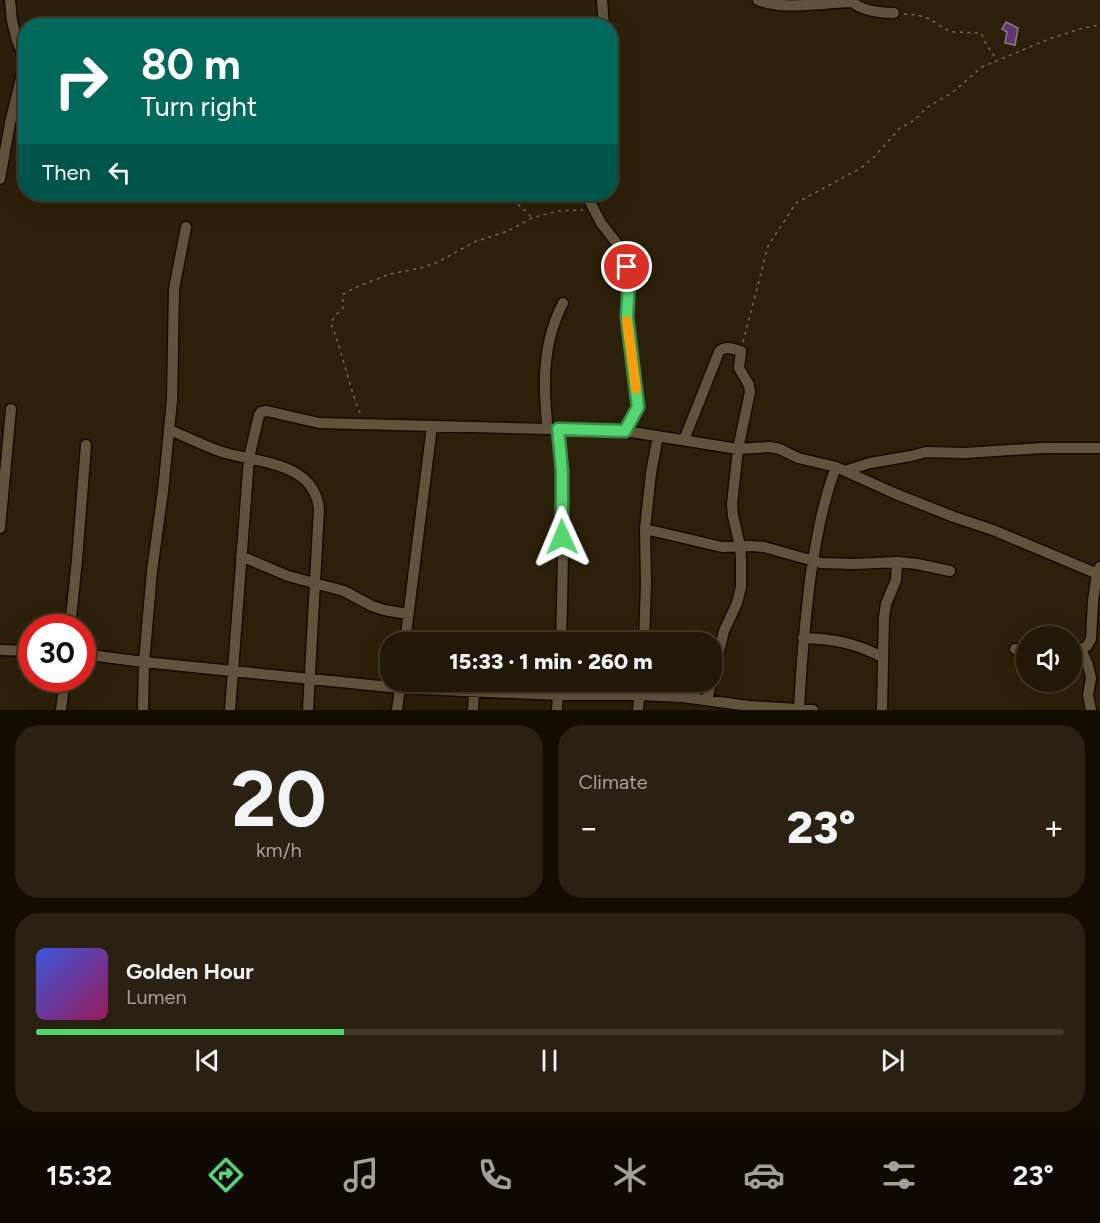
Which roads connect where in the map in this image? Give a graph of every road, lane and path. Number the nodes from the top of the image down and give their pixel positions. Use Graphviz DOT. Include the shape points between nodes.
graph roads {
  1 [pos="10,0"];
  2 [pos="602,0"];
  3 [pos="758,0"];
  4 [pos="894,13"];
  5 [pos="603,18"];
  6 [pos="1100,25"];
  7 [pos="18,43"];
  8 [pos="997,60"];
  9 [pos="18,90"];
  10 [pos="0,179"];
  11 [pos="512,201"];
  12 [pos="589,201"];
  13 [pos="593,209"];
  14 [pos="532,218"];
  15 [pos="186,227"];
  16 [pos="562,303"];
  17 [pos="741,351"];
  18 [pos="11,409"];
  19 [pos="364,425"];
  20 [pos="432,426"];
  21 [pos="553,429"];
  22 [pos="170,430"];
  23 [pos="625,431"];
  24 [pos="658,436"];
  25 [pos="684,440"];
  26 [pos="86,445"];
  27 [pos="1100,448"];
  28 [pos="738,449"];
  29 [pos="249,458"];
  30 [pos="841,469"];
  31 [pos="0,528"];
  32 [pos="645,529"];
  33 [pos="740,546"];
  34 [pos="241,556"];
  35 [pos="813,561"];
  36 [pos="897,562"];
  37 [pos="950,571"];
  38 [pos="1099,572"];
  39 [pos="315,583"];
  40 [pos="71,614"];
  41 [pos="408,614"];
  42 [pos="406,632"];
  43 [pos="561,632"];
  44 [pos="644,632"];
  45 [pos="804,638"];
  46 [pos="1082,648"];
  47 [pos="0,650"];
  48 [pos="18,651"];
  49 [pos="96,656"];
  50 [pos="882,657"];
  51 [pos="1082,658"];
  52 [pos="144,662"];
  53 [pos="232,670"];
  54 [pos="310,678"];
  55 [pos="380,683"];
  56 [pos="63,692"];
  57 [pos="399,692"];
  58 [pos="474,692"];
  59 [pos="558,692"];
  60 [pos="640,694"];
  61 [pos="558,695"];
  62 [pos="707,700"];
  63 [pos="725,706"];
  64 [pos="799,709"];
  65 [pos="61,710"];
  66 [pos="143,710"];
  67 [pos="230,710"];
  68 [pos="308,710"];
  69 [pos="397,710"];
  70 [pos="473,710"];
  71 [pos="557,710"];
  72 [pos="638,710"];
  73 [pos="813,710"];
  74 [pos="882,710"];
  75 [pos="1091,710"];
  1 -- 7 [label="street"];
  2 -- 5 [label="street"];
  3 -- 4 [label="street" via="797,5 853,2 880,14"];
  4 -- 8 [label="path" via="930,19 954,32 981,33"];
  6 -- 8 [label="path" via="1061,35"];
  8 -- 17 [label="path" via="900,128 861,168 796,203 768,246"];
  9 -- 10 [label="street"];
  11 -- 14 [label="path"];
  12 -- 13 [label="street"];
  13 -- 14 [label="path" via="558,211"];
  13 -- 23 [label="street" via="622,250 629,279 627,317 638,407"];
  14 -- 19 [label="path" via="438,262 390,274 343,294 343,308 331,324"];
  15 -- 22 [label="street" via="173,296"];
  16 -- 21 [label="street" via="552,326 546,360 545,391"];
  17 -- 25 [label="street" via="723,348 719,352"];
  17 -- 28 [label="street" via="739,368 750,392"];
  18 -- 31 [label="street"];
  19 -- 20 [label="street"];
  19 -- 29 [label="street" via="319,423 261,412"];
  20 -- 21 [label="street"];
  20 -- 41 [label="street"];
  21 -- 23 [label="street"];
  21 -- 43 [label="street" via="562,471"];
  22 -- 29 [label="street" via="222,452"];
  22 -- 52 [label="street"];
  23 -- 24 [label="street"];
  24 -- 25 [label="street"];
  24 -- 32 [label="street"];
  25 -- 28 [label="street"];
  26 -- 40 [label="street"];
  27 -- 30 [label="street" via="926,452"];
  28 -- 30 [label="street" via="770,447"];
  28 -- 33 [label="street" via="732,504"];
  29 -- 34 [label="street"];
  29 -- 39 [label="street" via="297,473 314,489 319,508"];
  30 -- 35 [label="street" via="825,495"];
  30 -- 38 [label="street"];
  32 -- 33 [label="street" via="722,546"];
  32 -- 44 [label="street"];
  33 -- 35 [label="street" via="764,547"];
  33 -- 62 [label="street" via="741,587 724,631"];
  34 -- 39 [label="street"];
  34 -- 53 [label="street"];
  35 -- 36 [label="street"];
  35 -- 45 [label="street"];
  36 -- 37 [label="street"];
  36 -- 50 [label="street" via="896,580 886,604"];
  38 -- 46 [label="street" via="1091,639"];
  39 -- 41 [label="street" via="345,591 378,608"];
  39 -- 54 [label="street"];
  41 -- 42 [label="street"];
  45 -- 50 [label="street" via="839,641"];
  45 -- 64 [label="street"];
  47 -- 48 [label="street"];
  49 -- 52 [label="street"];
  50 -- 74 [label="street"];
  51 -- 75 [label="street" via="1091,678"];
  52 -- 53 [label="street"];
  52 -- 66 [label="street"];
  53 -- 54 [label="street"];
  53 -- 67 [label="street"];
  54 -- 55 [label="street"];
  54 -- 68 [label="street"];
  56 -- 65 [label="street"];
  57 -- 69 [label="street"];
  58 -- 61 [label="street"];
  58 -- 70 [label="street"];
  59 -- 61 [label="street"];
  60 -- 61 [label="street"];
  60 -- 62 [label="street"];
  60 -- 72 [label="street"];
  61 -- 71 [label="street"];
  62 -- 63 [label="street"];
  63 -- 64 [label="street"];
  64 -- 73 [label="street"];
}
